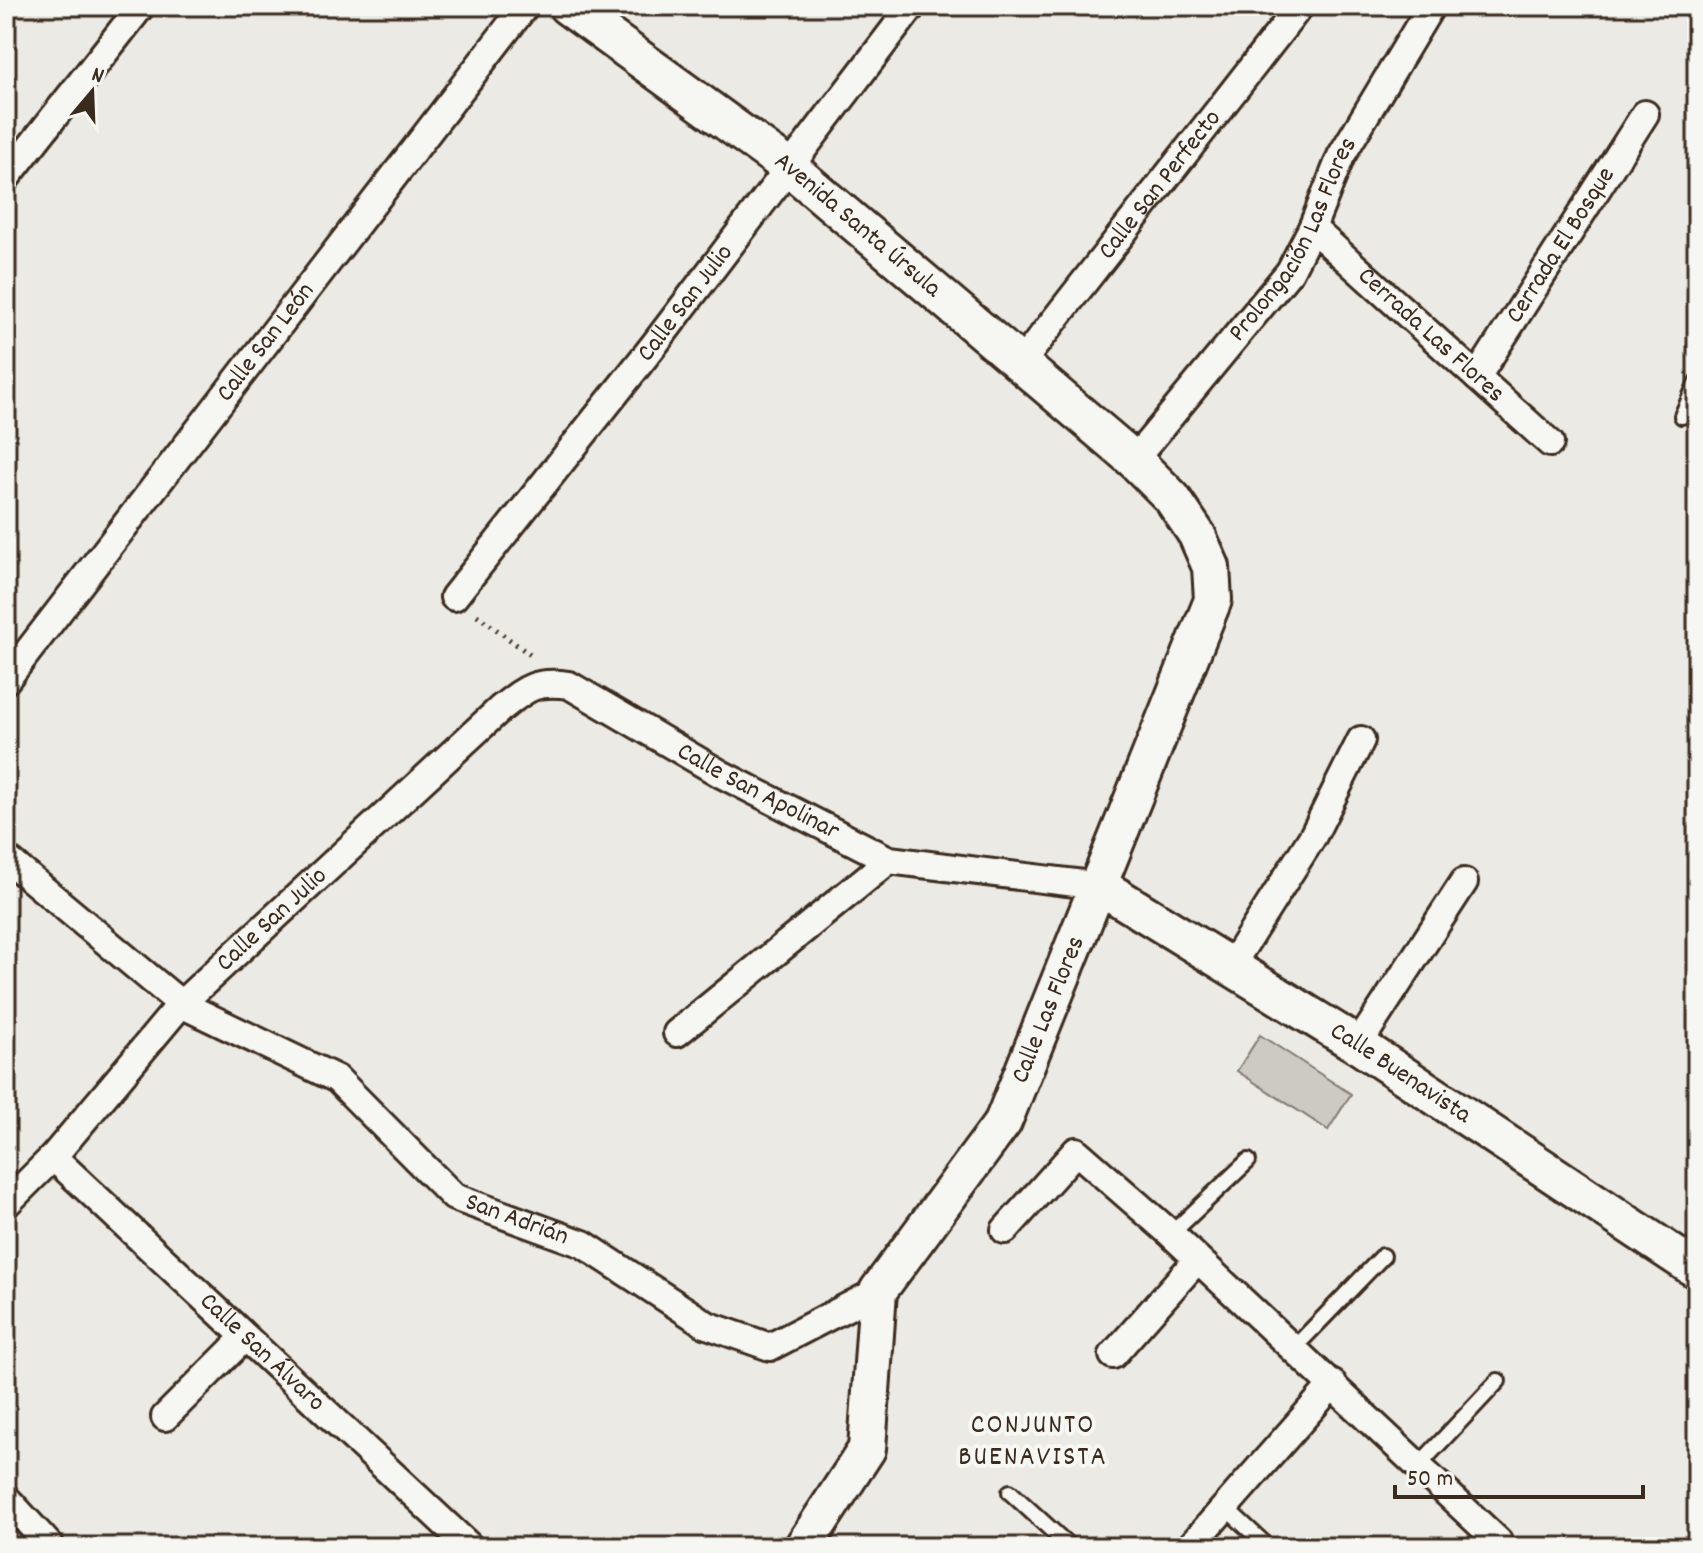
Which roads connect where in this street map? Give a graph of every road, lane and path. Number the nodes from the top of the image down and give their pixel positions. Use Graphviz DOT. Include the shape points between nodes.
graph roads {
  1 [pos="141,6"];
  2 [pos="525,6"];
  3 [pos="567,6"];
  4 [pos="912,6"];
  5 [pos="1300,6"];
  6 [pos="1431,6"];
  7 [pos="1645,114"];
  8 [pos="790,168"];
  9 [pos="6,178"];
  10 [pos="1312,228"];
  11 [pos="1021,363"];
  12 [pos="1477,377"];
  13 [pos="1697,382"];
  14 [pos="1682,416"];
  15 [pos="1550,443"];
  16 [pos="1134,460"];
  17 [pos="454,597"];
  18 [pos="6,680"];
  19 [pos="569,685"];
  20 [pos="1361,740"];
  21 [pos="6,858"];
  22 [pos="889,860"];
  23 [pos="1464,882"];
  24 [pos="1100,886"];
  25 [pos="1232,964"];
  26 [pos="181,1004"];
  27 [pos="677,1033"];
  28 [pos="1358,1045"];
  29 [pos="53,1157"];
  30 [pos="1248,1161"];
  31 [pos="6,1204"];
  32 [pos="1005,1230"];
  33 [pos="1171,1234"];
  34 [pos="1383,1256"];
  35 [pos="1197,1260"];
  36 [pos="1696,1267"];
  37 [pos="878,1291"];
  38 [pos="244,1338"];
  39 [pos="1294,1348"];
  40 [pos="1113,1355"];
  41 [pos="1498,1381"];
  42 [pos="1333,1384"];
  43 [pos="165,1417"];
  44 [pos="1419,1465"];
  45 [pos="1010,1492"];
  46 [pos="6,1498"];
  47 [pos="1227,1509"];
  48 [pos="1498,1541"];
  49 [pos="51,1547"];
  50 [pos="470,1547"];
  51 [pos="803,1547"];
  52 [pos="1070,1547"];
  53 [pos="1190,1547"];
  54 [pos="1268,1547"];
  1 -- 9 [label="street"];
  2 -- 18 [label="street, Calle San León"];
  3 -- 8 [label="street, Avenida Santa Úrsula"];
  4 -- 8 [label="street, Calle San Julio"];
  5 -- 11 [label="street, Calle San Perfecto"];
  6 -- 10 [label="street, Prolongación Las Flores" via="1341,156"];
  7 -- 12 [label="street, Cerrada El Bosque"];
  8 -- 11 [label="street, Avenida Santa Úrsula"];
  8 -- 17 [label="street, Calle San Julio"];
  10 -- 12 [label="street, Cerrada Las Flores"];
  10 -- 16 [label="street, Prolongación Las Flores" via="1290,271"];
  11 -- 16 [label="street, Avenida Santa Úrsula"];
  12 -- 15 [label="street, Cerrada Las Flores"];
  13 -- 14 [label="lane"];
  16 -- 24 [label="street, Calle Las Flores" via="1172,498 1197,535 1211,567 1213,600"];
  17 -- 19 [label="path"];
  19 -- 22 [label="street, Calle San Apolinar" via="721,774"];
  19 -- 26 [label="street, Calle San Julio" via="546,681 528,687 500,709"];
  20 -- 25 [label="street" via="1313,836"];
  21 -- 26 [label="street, San Adrián"];
  22 -- 24 [label="street, Calle San Apolinar"];
  22 -- 27 [label="street"];
  23 -- 28 [label="street"];
  24 -- 25 [label="street, Calle Buenavista"];
  24 -- 37 [label="street, Calle Las Flores" via="1003,1122"];
  25 -- 28 [label="street, Calle Buenavista"];
  26 -- 29 [label="street, Calle San Julio"];
  26 -- 37 [label="street, San Adrián" via="337,1079 454,1197 583,1244 707,1325 770,1347"];
  28 -- 36 [label="street, Calle Buenavista"];
  29 -- 31 [label="street, Calle San Julio"];
  29 -- 38 [label="street, Calle San Álvaro"];
  30 -- 33 [label="lane"];
  32 -- 33 [label="street" via="1076,1151"];
  33 -- 35 [label="street"];
  34 -- 39 [label="lane"];
  35 -- 39 [label="street"];
  35 -- 40 [label="street"];
  37 -- 51 [label="street" via="867,1449"];
  38 -- 43 [label="street"];
  38 -- 50 [label="street, Calle San Álvaro"];
  39 -- 42 [label="street"];
  41 -- 44 [label="lane"];
  42 -- 44 [label="street"];
  42 -- 47 [label="street"];
  44 -- 48 [label="street"];
  45 -- 52 [label="lane"];
  46 -- 49 [label="street"];
  47 -- 53 [label="street"];
  47 -- 54 [label="lane"];
}
